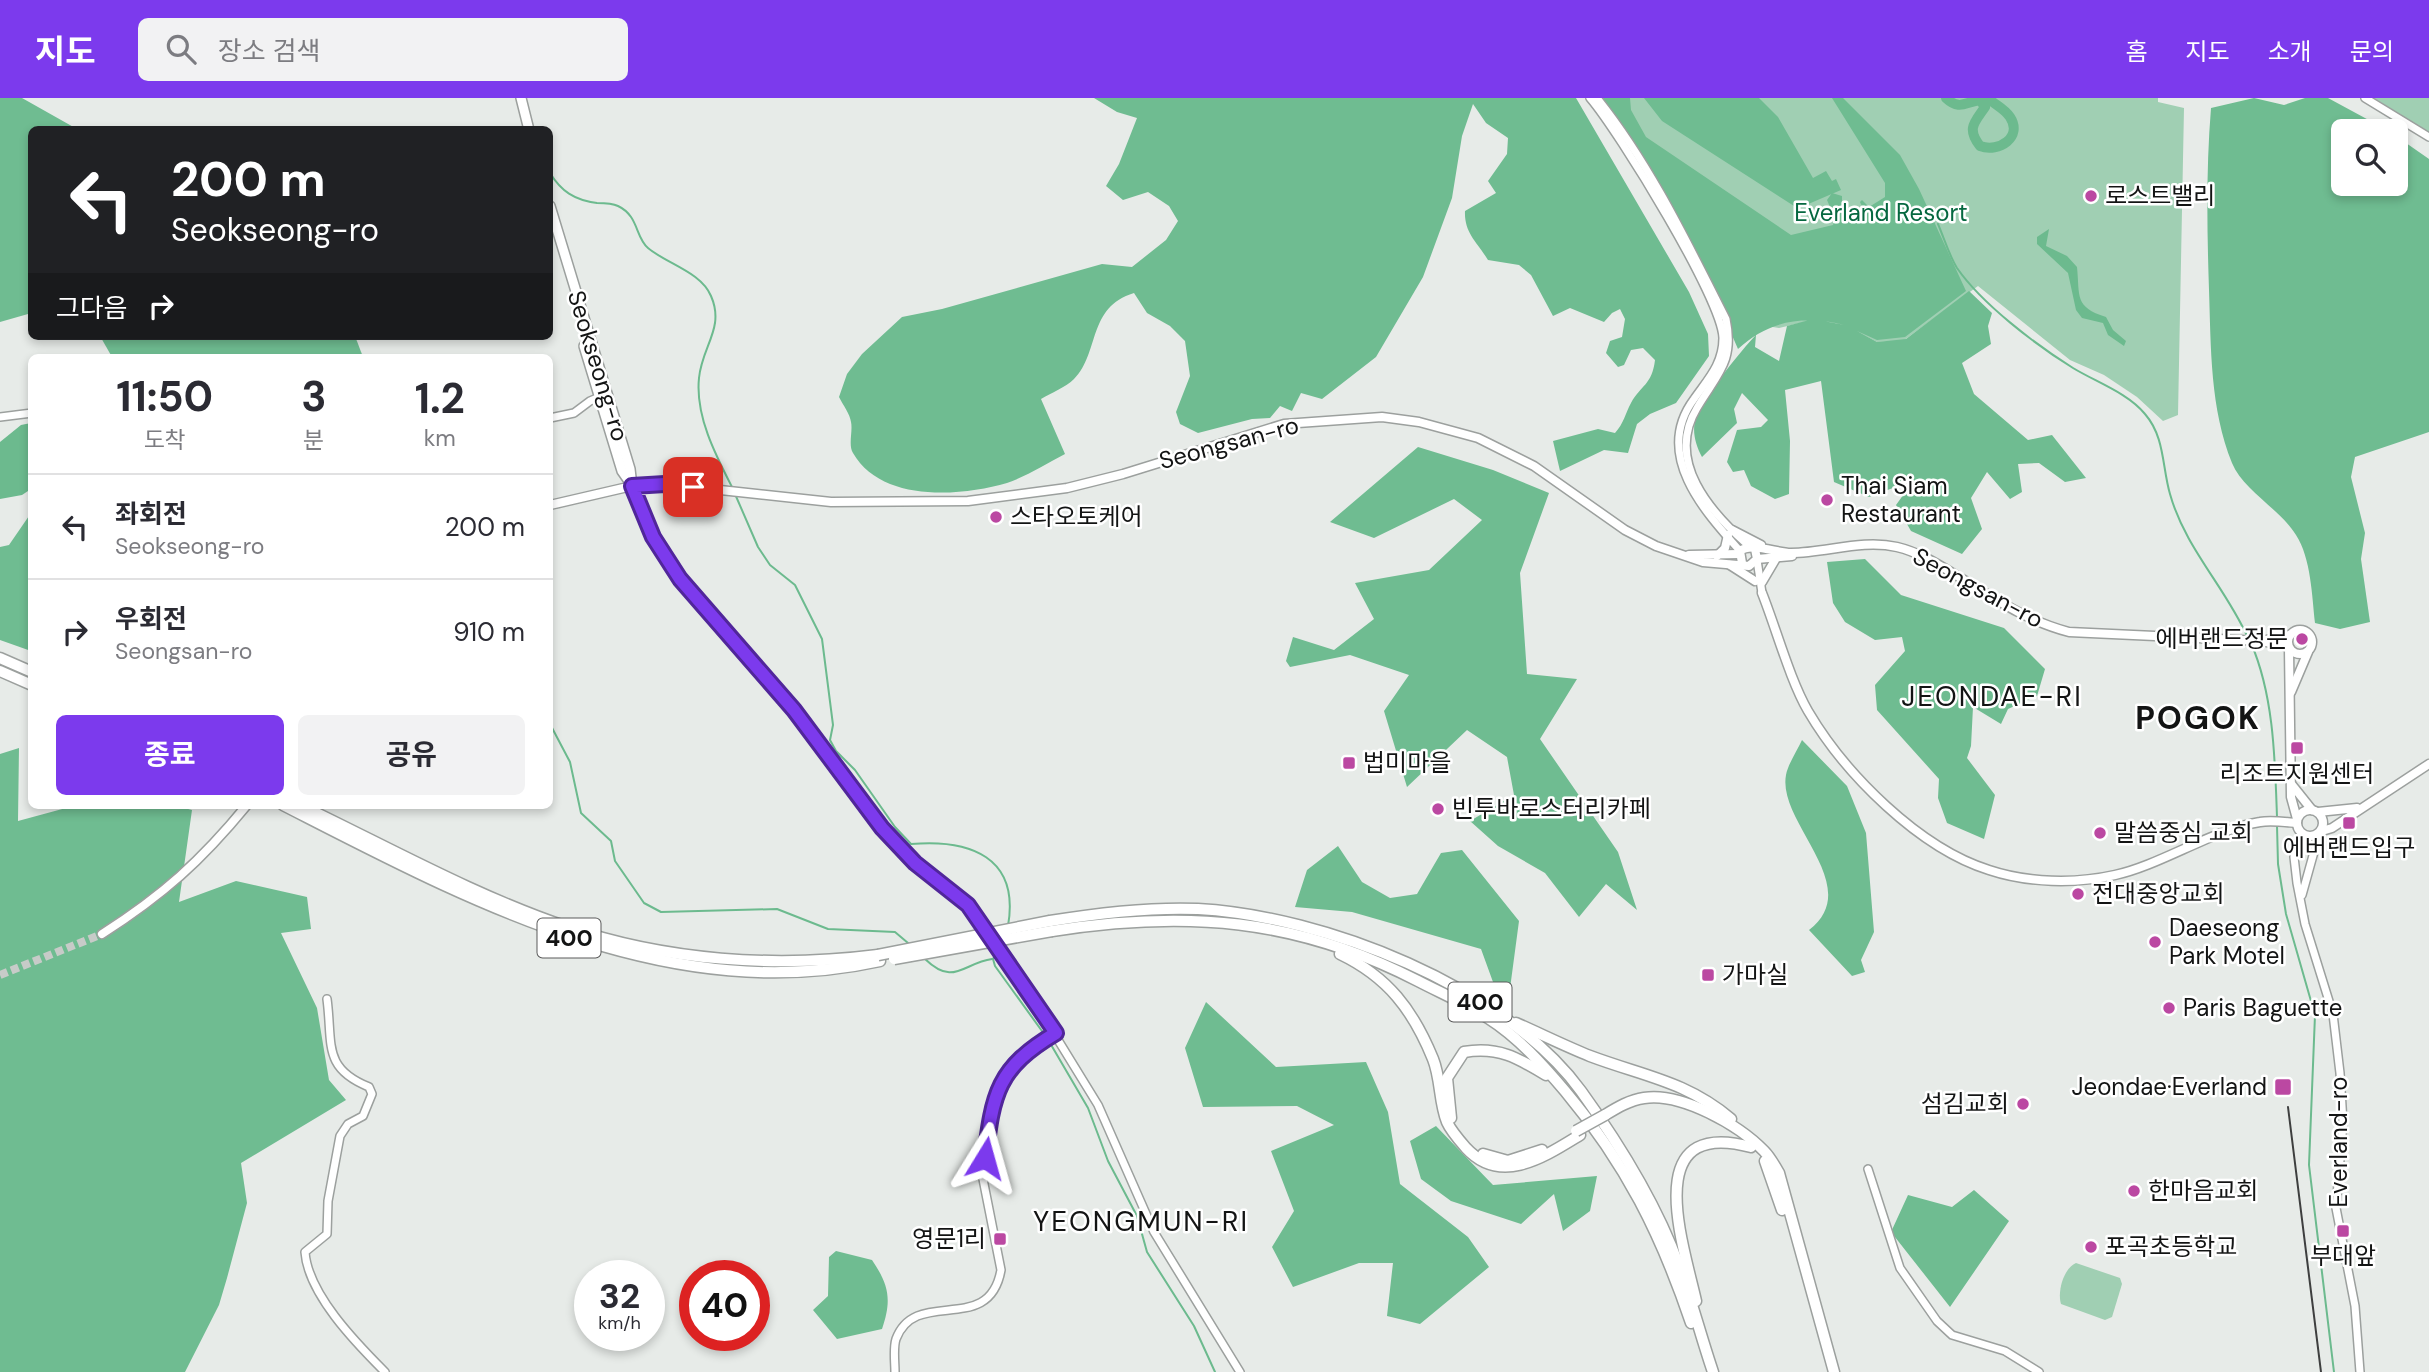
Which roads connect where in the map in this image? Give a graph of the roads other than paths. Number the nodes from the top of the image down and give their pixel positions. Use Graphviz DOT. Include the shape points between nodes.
graph roads {
  1 [pos="518,98"];
  2 [pos="1590,98"];
  3 [pos="1597,98"];
  4 [pos="2365,98"];
  5 [pos="525,126"];
  6 [pos="2429,137"];
  7 [pos="553,217"];
  8 [pos="553,237"];
  9 [pos="603,396"];
  10 [pos="28,414"];
  11 [pos="0,417"];
  12 [pos="553,417"];
  13 [pos="632,486"];
  14 [pos="553,504"];
  15 [pos="1730,533"];
  16 [pos="1752,547"];
  17 [pos="1787,553"];
  18 [pos="1801,553"];
  19 [pos="1679,554"];
  20 [pos="1717,556"];
  21 [pos="1742,558"];
  22 [pos="1775,559"];
  23 [pos="1757,560"];
  24 [pos="1727,564"];
  25 [pos="1758,581"];
  26 [pos="1762,593"];
  27 [pos="2290,635"];
  28 [pos="2262,641"];
  29 [pos="2288,648"];
  30 [pos="2309,651"];
  31 [pos="0,658"];
  32 [pos="0,670"];
  33 [pos="28,670"];
  34 [pos="28,683"];
  35 [pos="2290,695"];
  36 [pos="2429,764"];
  37 [pos="2292,785"];
  38 [pos="2360,808"];
  39 [pos="243,809"];
  40 [pos="292,809"];
  41 [pos="308,809"];
  42 [pos="2315,811"];
  43 [pos="2294,822"];
  44 [pos="2301,833"];
  45 [pos="2320,833"];
  46 [pos="2302,896"];
  47 [pos="1051,926"];
  48 [pos="102,934"];
  49 [pos="1323,941"];
  50 [pos="879,958"];
  51 [pos="327,999"];
  52 [pos="1507,1020"];
  53 [pos="1054,1035"];
  54 [pos="1558,1083"];
  55 [pos="1607,1117"];
  56 [pos="1578,1133"];
  57 [pos="1751,1147"];
  58 [pos="1764,1151"];
  59 [pos="1868,1169"];
  60 [pos="1711,1371"];
  61 [pos="385,1372"];
  62 [pos="895,1372"];
  63 [pos="1240,1372"];
  64 [pos="1827,1372"];
  65 [pos="1834,1372"];
  66 [pos="2039,1372"];
  67 [pos="2360,1372"];
  1 -- 5 [label="highway"];
  2 -- 15 [label="street" via="1661,208 1720,322 1718,366 1683,418 1679,448 1689,486"];
  3 -- 15 [label="street" via="1626,137 1726,319 1730,336 1724,368 1691,418 1686,450 1695,485"];
  4 -- 6 [label="street"];
  7 -- 9 [label="highway, Seokseong-ro"];
  8 -- 9 [label="highway, Seokseong-ro"];
  9 -- 12 [label="street" via="574,413"];
  9 -- 13 [label="highway, Seokseong-ro"];
  10 -- 11 [label="street"];
  13 -- 14 [label="main road"];
  13 -- 19 [label="main road, Seongsan-ro" via="665,484 831,502 968,501 1067,488 1284,424 1382,417 1478,438 1534,466 1625,530"];
  13 -- 53 [label="street, Seokseong-ro, bridge" via="653,537 680,579 794,710 882,828 915,863 968,905"];
  15 -- 16 [label="street"];
  15 -- 17 [label="main road"];
  15 -- 20 [label="main road"];
  15 -- 21 [label="street"];
  16 -- 17 [label="main road"];
  16 -- 21 [label="main road"];
  16 -- 23 [label="main road"];
  17 -- 18 [label="main road"];
  18 -- 22 [label="main road"];
  18 -- 28 [label="main road, Seongsan-ro" via="1868,544 1895,546 1921,554 2045,626 2069,632"];
  19 -- 20 [label="main road"];
  19 -- 24 [label="main road"];
  20 -- 21 [label="main road"];
  21 -- 23 [label="main road"];
  21 -- 24 [label="main road"];
  21 -- 25 [label="street"];
  22 -- 23 [label="main road"];
  22 -- 25 [label="main road"];
  23 -- 25 [label="street"];
  24 -- 25 [label="main road"];
  25 -- 26 [label="street"];
  26 -- 43 [label="main road" via="1807,710 1841,757 1876,796 1930,841 1987,870 2025,879 2116,875 2265,822"];
  27 -- 28 [label="main road"];
  27 -- 29 [label="main road"];
  27 -- 30 [label="main road" via="2306,631 2312,640"];
  28 -- 29 [label="main road"];
  29 -- 30 [label="main road" via="2296,654"];
  29 -- 35 [label="main road"];
  30 -- 35 [label="main road"];
  31 -- 33 [label="highway"];
  32 -- 34 [label="highway"];
  35 -- 37 [label="main road"];
  36 -- 38 [label="main road"];
  37 -- 42 [label="main road"];
  37 -- 43 [label="main road"];
  38 -- 42 [label="main road"];
  38 -- 45 [label="main road"];
  39 -- 48 [label="main road" via="195,864 155,900"];
  40 -- 50 [label="highway, 400" via="519,919 617,952 750,970 836,969"];
  41 -- 50 [label="highway, 400" via="497,899 604,938 759,961"];
  42 -- 43 [label="main road" via="2304,811"];
  42 -- 45 [label="main road" via="2323,819"];
  43 -- 44 [label="main road"];
  44 -- 45 [label="main road" via="2310,837"];
  44 -- 46 [label="street, Everland-ro" via="2294,857"];
  45 -- 46 [label="street"];
  46 -- 67 [label="street, Everland-ro" via="2305,924 2335,1027 2343,1123 2336,1208 2355,1306"];
  47 -- 49 [label="highway, 400" via="1184,919 1240,924"];
  47 -- 50 [label="highway, 400, bridge"];
  47 -- 52 [label="highway, 400" via="1115,911 1170,909 1228,912 1290,923 1341,937 1407,965"];
  49 -- 54 [label="highway, 400" via="1390,967 1488,1017"];
  49 -- 56 [label="highway" via="1376,973 1407,1010 1434,1062 1447,1124 1473,1156 1505,1169 1527,1164"];
  51 -- 61 [label="street" via="336,1064 346,1077 369,1087 372,1094 363,1116 348,1124 340,1136 327,1234 305,1252 306,1265 323,1300"];
  52 -- 58 [label="highway" via="1590,1056 1698,1094"];
  52 -- 60 [label="highway, 400" via="1579,1089 1636,1175 1675,1255"];
  53 -- 62 [label="street" via="1022,1056 995,1094 983,1180 1001,1270 999,1285 991,1298 976,1306 930,1312 909,1321 896,1339"];
  53 -- 63 [label="street, Seokseong-ro" via="1098,1105 1154,1232"];
  54 -- 56 [label="highway" via="1501,1051 1464,1052 1447,1078 1453,1124 1475,1150 1508,1161"];
  54 -- 60 [label="highway, 400" via="1604,1139 1637,1192"];
  55 -- 56 [label="highway, bridge"];
  55 -- 57 [label="highway" via="1653,1102 1678,1105 1710,1119"];
  55 -- 58 [label="highway" via="1625,1103 1646,1097 1669,1098 1722,1119"];
  57 -- 60 [label="highway" via="1711,1142 1680,1164 1675,1180 1675,1202"];
  57 -- 64 [label="highway" via="1761,1154 1772,1176"];
  58 -- 65 [label="highway" via="1779,1173"];
  59 -- 66 [label="street" via="1900,1268 1937,1321 1952,1335 2005,1351"];
}
